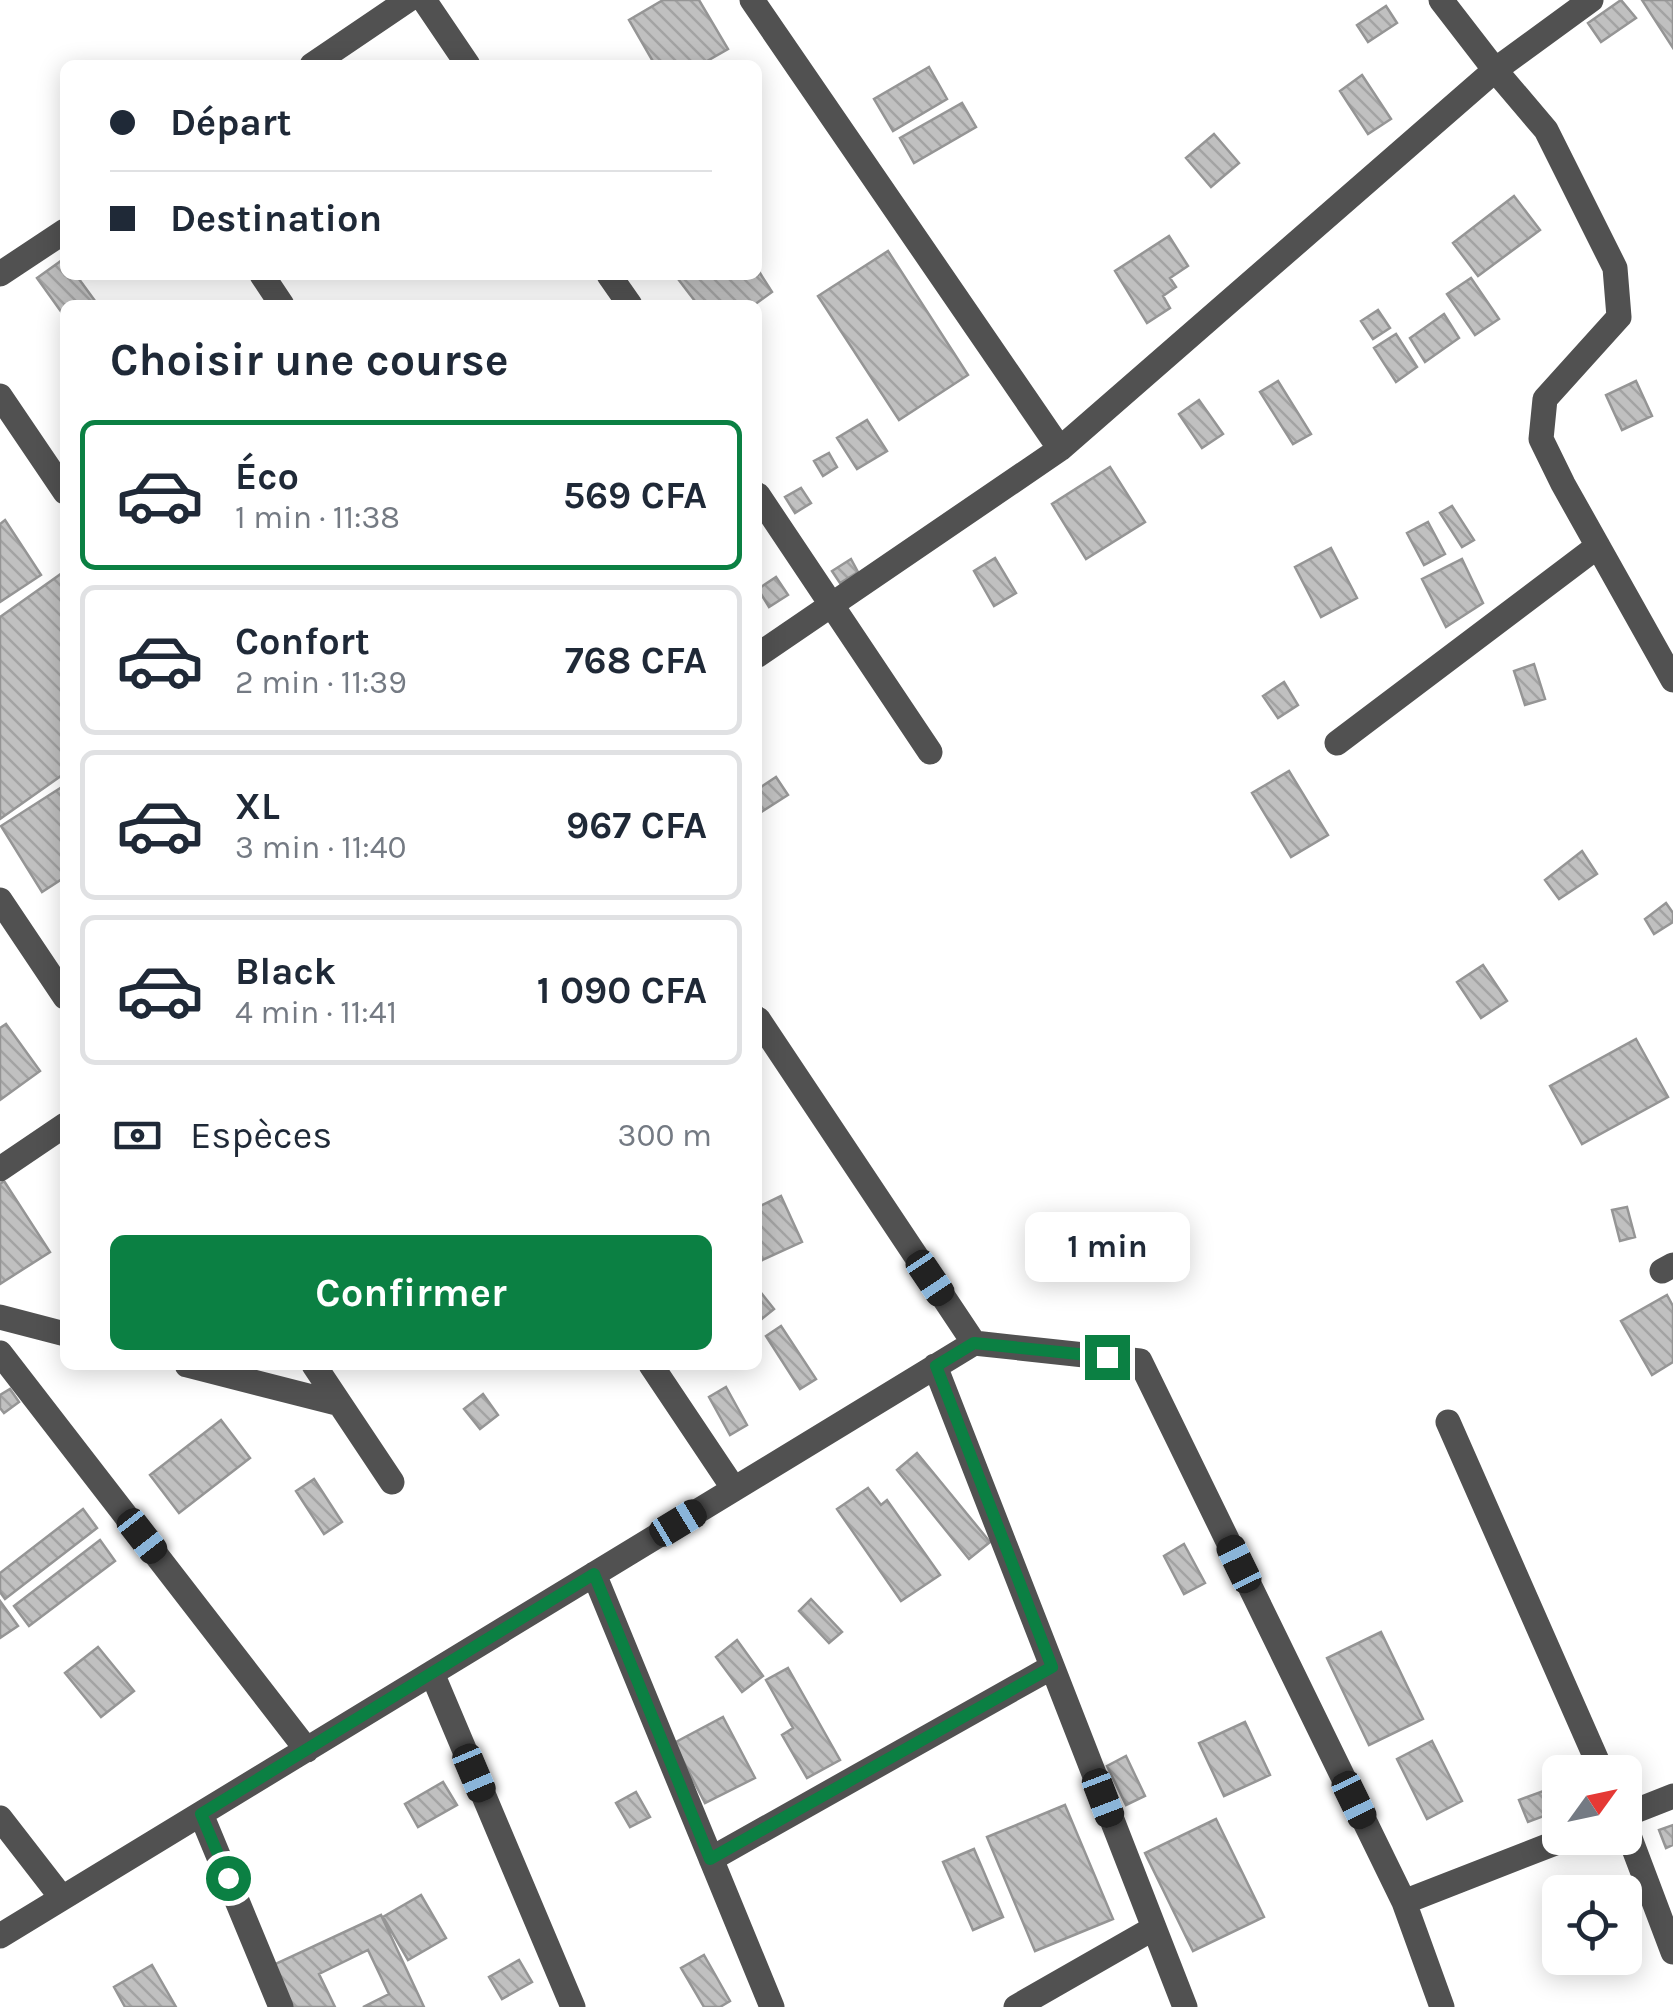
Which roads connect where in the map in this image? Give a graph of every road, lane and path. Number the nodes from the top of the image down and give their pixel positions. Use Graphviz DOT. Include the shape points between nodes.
graph roads {
  1 [pos="408,0"];
  2 [pos="424,0"];
  3 [pos="752,0"];
  4 [pos="1441,0"];
  5 [pos="1592,0"];
  6 [pos="319,60"];
  7 [pos="465,60"];
  8 [pos="1495,70"];
  9 [pos="60,233"];
  10 [pos="0,274"];
  11 [pos="0,396"];
  12 [pos="1060,449"];
  13 [pos="60,485"];
  14 [pos="762,501"];
  15 [pos="1598,546"];
  16 [pos="831,605"];
  17 [pos="762,652"];
  18 [pos="1673,680"];
  19 [pos="1338,743"];
  20 [pos="930,752"];
  21 [pos="0,900"];
  22 [pos="60,990"];
  23 [pos="762,1025"];
  24 [pos="60,1128"];
  25 [pos="0,1169"];
  26 [pos="0,1317"];
  27 [pos="60,1333"];
  28 [pos="974,1343"];
  29 [pos="0,1354"];
  30 [pos="936,1366"];
  31 [pos="207,1370"];
  32 [pos="317,1370"];
  33 [pos="653,1370"];
  34 [pos="340,1404"];
  35 [pos="1448,1422"];
  36 [pos="392,1482"];
  37 [pos="734,1489"];
  38 [pos="594,1574"];
  39 [pos="1052,1667"];
  40 [pos="432,1673"];
  41 [pos="306,1750"];
  42 [pos="1595,1755"];
  43 [pos="1673,1796"];
  44 [pos="1642,1808"];
  45 [pos="201,1814"];
  46 [pos="0,1818"];
  47 [pos="1542,1848"];
  48 [pos="1636,1855"];
  49 [pos="710,1859"];
  50 [pos="62,1898"];
  51 [pos="1404,1902"];
  52 [pos="1154,1928"];
  53 [pos="0,1936"];
  54 [pos="1673,1952"];
  55 [pos="281,2007"];
  56 [pos="573,2007"];
  57 [pos="772,2007"];
  58 [pos="1016,2007"];
  59 [pos="1185,2007"];
  60 [pos="1442,2007"];
  1 -- 6 [label="street"];
  2 -- 7 [label="street"];
  3 -- 12 [label="street"];
  4 -- 8 [label="street"];
  5 -- 8 [label="street"];
  8 -- 12 [label="street"];
  8 -- 15 [label="street" via="1546,130 1615,268 1620,318 1545,399 1541,438"];
  9 -- 10 [label="street"];
  11 -- 13 [label="street"];
  12 -- 16 [label="street"];
  14 -- 16 [label="street"];
  15 -- 18 [label="street"];
  15 -- 19 [label="street"];
  16 -- 17 [label="street"];
  16 -- 20 [label="street"];
  21 -- 22 [label="street"];
  23 -- 28 [label="street"];
  24 -- 25 [label="street"];
  26 -- 27 [label="street"];
  28 -- 30 [label="street"];
  28 -- 51 [label="street" via="1140,1360"];
  29 -- 41 [label="street"];
  30 -- 37 [label="street"];
  30 -- 39 [label="street"];
  31 -- 34 [label="street"];
  32 -- 34 [label="street"];
  33 -- 37 [label="street"];
  34 -- 36 [label="street"];
  35 -- 42 [label="street"];
  37 -- 38 [label="street"];
  38 -- 40 [label="street"];
  38 -- 49 [label="street"];
  39 -- 49 [label="street"];
  39 -- 52 [label="street"];
  40 -- 41 [label="street"];
  40 -- 56 [label="street"];
  41 -- 45 [label="street"];
  43 -- 44 [label="street"];
  45 -- 50 [label="street"];
  45 -- 55 [label="street"];
  46 -- 50 [label="street"];
  47 -- 51 [label="street"];
  48 -- 54 [label="street"];
  49 -- 57 [label="street"];
  50 -- 53 [label="street"];
  51 -- 60 [label="street"];
  52 -- 58 [label="street"];
  52 -- 59 [label="street"];
}
